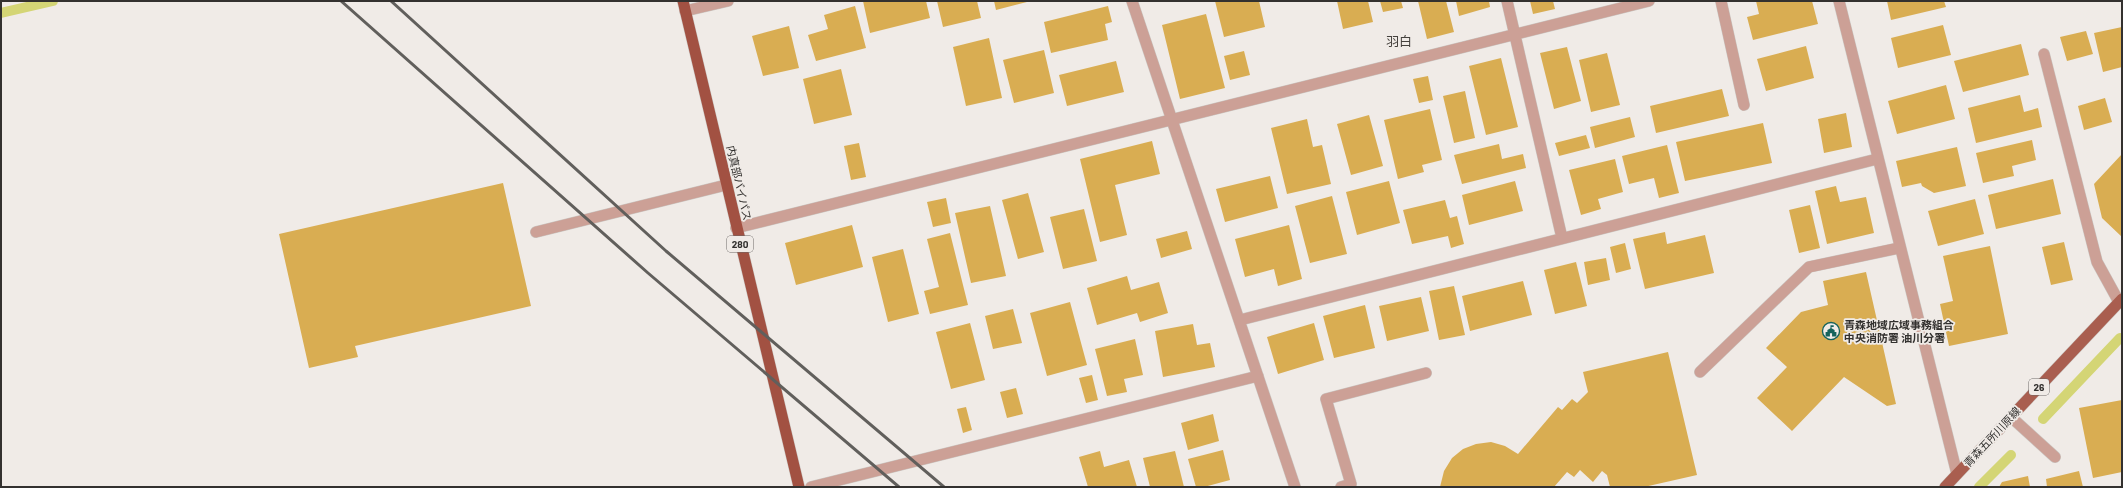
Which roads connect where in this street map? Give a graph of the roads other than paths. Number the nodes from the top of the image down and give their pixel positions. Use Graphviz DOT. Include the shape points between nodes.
graph roads {
  1 [pos="728,1"];
  2 [pos="1132,1"];
  3 [pos="1507,1"];
  4 [pos="1649,1"];
  5 [pos="1721,1"];
  6 [pos="1839,1"];
  7 [pos="684,6"];
  8 [pos="1514,34"];
  9 [pos="2044,54"];
  10 [pos="1744,105"];
  11 [pos="1171,120"];
  12 [pos="1877,159"];
  13 [pos="726,185"];
  14 [pos="736,228"];
  15 [pos="536,232"];
  16 [pos="1562,238"];
  17 [pos="1899,248"];
  18 [pos="2121,302"];
  19 [pos="1240,320"];
  20 [pos="1700,372"];
  21 [pos="1426,373"];
  22 [pos="1258,376"];
  23 [pos="2011,417"];
  24 [pos="2055,457"];
  25 [pos="1956,474"];
  26 [pos="799,487"];
  27 [pos="811,487"];
  28 [pos="1295,487"];
  29 [pos="1342,487"];
  30 [pos="1946,487"];
  1 -- 7 [label="street"];
  2 -- 11 [label="street"];
  3 -- 8 [label="street"];
  4 -- 8 [label="street"];
  5 -- 10 [label="street"];
  6 -- 12 [label="street"];
  7 -- 13 [label="highway, 内真部バイパス / 280"];
  8 -- 11 [label="street"];
  8 -- 16 [label="street"];
  9 -- 18 [label="street" via="2097,262"];
  11 -- 14 [label="street"];
  11 -- 19 [label="street"];
  12 -- 16 [label="street"];
  12 -- 17 [label="street"];
  13 -- 14 [label="highway, 内真部バイパス / 280"];
  13 -- 15 [label="street"];
  14 -- 26 [label="highway, 内真部バイパス / 280"];
  16 -- 19 [label="street"];
  17 -- 20 [label="street" via="1809,267"];
  17 -- 25 [label="street"];
  18 -- 23 [label="main road, 青森五所川原線 / 26"];
  19 -- 22 [label="street"];
  21 -- 29 [label="street" via="1326,399 1351,484"];
  22 -- 27 [label="street"];
  22 -- 28 [label="street"];
  23 -- 24 [label="street"];
  23 -- 25 [label="main road, 青森五所川原線 / 26"];
  25 -- 30 [label="main road, 青森五所川原線 / 26"];
}
